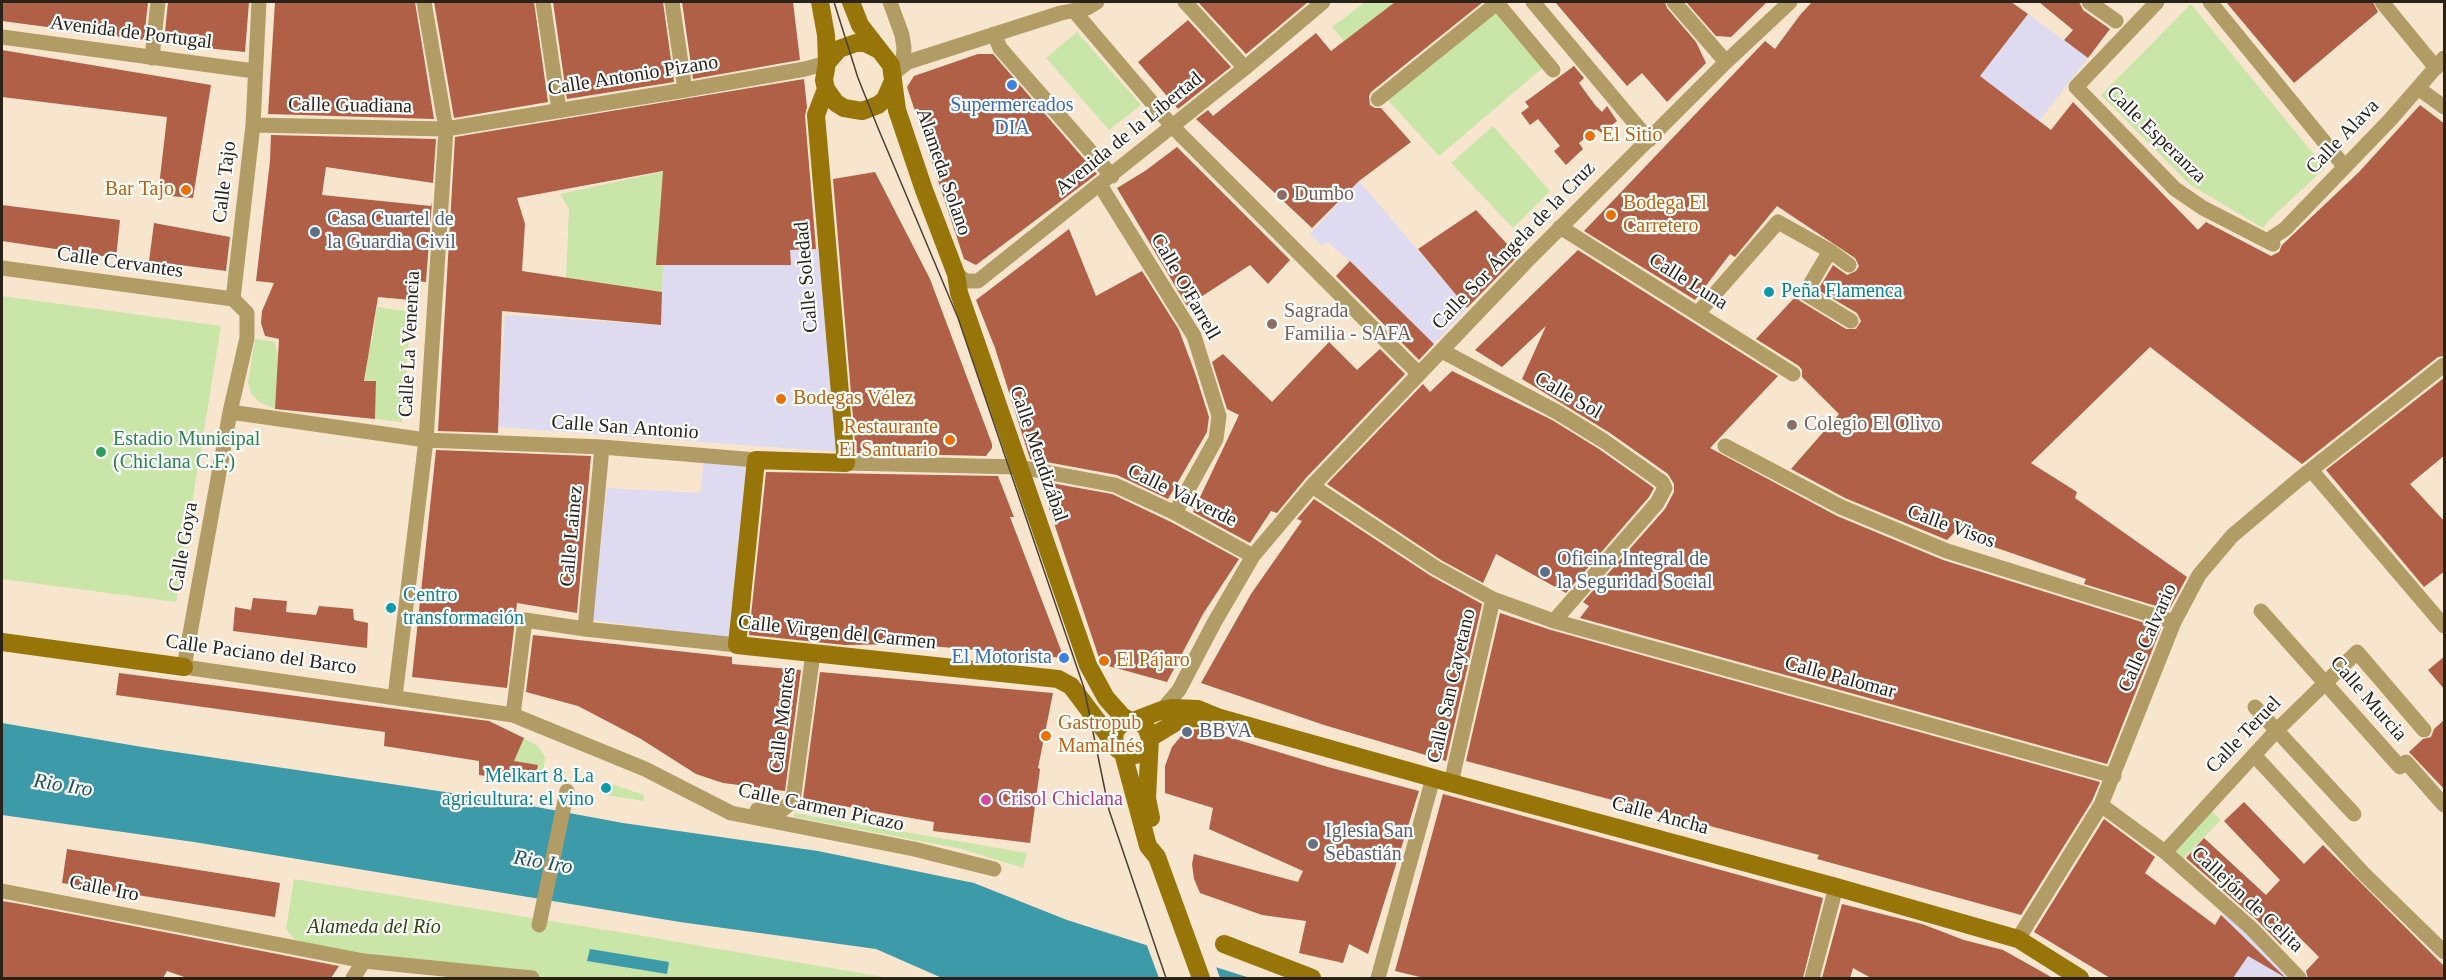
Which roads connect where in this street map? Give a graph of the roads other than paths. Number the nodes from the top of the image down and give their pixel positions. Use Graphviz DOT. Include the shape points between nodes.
graph roads {
  1 [pos="158,2"];
  2 [pos="259,2"];
  3 [pos="424,2"];
  4 [pos="543,2"];
  5 [pos="672,2"];
  6 [pos="820,2"];
  7 [pos="851,2"];
  8 [pos="890,2"];
  9 [pos="1097,2"];
  10 [pos="1185,2"];
  11 [pos="1533,2"];
  12 [pos="1674,2"];
  13 [pos="1790,2"];
  14 [pos="2089,2"];
  15 [pos="2157,2"];
  16 [pos="2210,2"];
  17 [pos="2382,2"];
  18 [pos="1313,5"];
  19 [pos="1067,9"];
  20 [pos="2116,21"];
  21 [pos="994,34"];
  22 [pos="2,37"];
  23 [pos="881,51"];
  24 [pos="152,58"];
  25 [pos="1726,62"];
  26 [pos="827,63"];
  27 [pos="2440,63"];
  28 [pos="1245,68"];
  29 [pos="1553,70"];
  30 [pos="255,71"];
  31 [pos="895,74"];
  32 [pos="2418,88"];
  33 [pos="826,89"];
  34 [pos="685,90"];
  35 [pos="1378,99"];
  36 [pos="2445,107"];
  37 [pos="559,110"];
  38 [pos="253,125"];
  39 [pos="1172,126"];
  40 [pos="446,129"];
  41 [pos="1649,140"];
  42 [pos="2344,166"];
  43 [pos="1106,181"];
  44 [pos="1560,227"];
  45 [pos="2270,243"];
  46 [pos="1830,251"];
  47 [pos="1850,265"];
  48 [pos="2,268"];
  49 [pos="956,274"];
  50 [pos="233,299"];
  51 [pos="1698,313"];
  52 [pos="1851,321"];
  53 [pos="1442,351"];
  54 [pos="2445,365"];
  55 [pos="1419,374"];
  56 [pos="1793,374"];
  57 [pos="230,412"];
  58 [pos="426,440"];
  59 [pos="1725,446"];
  60 [pos="602,447"];
  61 [pos="756,460"];
  62 [pos="846,463"];
  63 [pos="1019,467"];
  64 [pos="2311,470"];
  65 [pos="1312,486"];
  66 [pos="1175,513"];
  67 [pos="1253,556"];
  68 [pos="1493,599"];
  69 [pos="2261,611"];
  70 [pos="1554,621"];
  71 [pos="2174,622"];
  72 [pos="2445,626"];
  73 [pos="585,629"];
  74 [pos="2,642"];
  75 [pos="737,645"];
  76 [pos="813,653"];
  77 [pos="184,667"];
  78 [pos="2326,682"];
  79 [pos="395,697"];
  80 [pos="2255,706"];
  81 [pos="1161,710"];
  82 [pos="513,715"];
  83 [pos="1220,718"];
  84 [pos="1133,720"];
  85 [pos="2277,730"];
  86 [pos="2424,730"];
  87 [pos="1150,741"];
  88 [pos="1119,748"];
  89 [pos="2254,755"];
  90 [pos="2114,776"];
  91 [pos="1442,780"];
  92 [pos="567,791"];
  93 [pos="699,796"];
  94 [pos="2101,805"];
  95 [pos="2445,805"];
  96 [pos="2354,814"];
  97 [pos="2165,852"];
  98 [pos="1159,864"];
  99 [pos="994,869"];
  100 [pos="1836,887"];
  101 [pos="2,891"];
  102 [pos="539,925"];
  103 [pos="2018,939"];
  104 [pos="1224,944"];
  105 [pos="2445,952"];
  106 [pos="364,961"];
  107 [pos="354,978"];
  108 [pos="524,978"];
  109 [pos="1201,978"];
  110 [pos="1312,978"];
  111 [pos="1378,978"];
  112 [pos="1812,978"];
  113 [pos="2080,978"];
  114 [pos="2299,978"];
  1 -- 24 [label="street"];
  2 -- 30 [label="street, Calle Tajo"];
  3 -- 40 [label="street, Calle La Venencia"];
  4 -- 37 [label="street"];
  5 -- 34 [label="street"];
  6 -- 26 [label="main road"];
  7 -- 23 [label="main road, Alameda Solano" via="860,25"];
  8 -- 31 [label="street" via="904,48 903,61"];
  9 -- 19 [label="street"];
  10 -- 28 [label="street"];
  11 -- 41 [label="street"];
  12 -- 25 [label="street"];
  13 -- 25 [label="street, Calle Sor Ángela de la Cruz"];
  14 -- 20 [label="street"];
  15 -- 45 [label="street, Calle Esperanza" via="2076,87 2175,189"];
  16 -- 42 [label="street"];
  17 -- 27 [label="street"];
  18 -- 28 [label="street, Avenida de la Libertad"];
  19 -- 21 [label="street"];
  19 -- 39 [label="street"];
  21 -- 31 [label="street"];
  21 -- 43 [label="street, Calle O'Farrell" via="1000,48"];
  22 -- 24 [label="street, Avenida de Portugal"];
  23 -- 26 [label="main road" via="865,43 847,45"];
  23 -- 31 [label="main road, Alameda Solano"];
  24 -- 30 [label="street, Avenida de Portugal"];
  25 -- 41 [label="street, Calle Sor Ángela de la Cruz"];
  26 -- 33 [label="main road"];
  26 -- 34 [label="street, Calle Antonio Pizano"];
  27 -- 32 [label="street, Calle Alava"];
  28 -- 39 [label="street, Avenida de la Libertad"];
  29 -- 35 [label="street" via="1497,3"];
  30 -- 38 [label="street, Calle Tajo"];
  31 -- 33 [label="main road, Alameda Solano" via="885,99 862,111 844,108"];
  31 -- 49 [label="main road, Alameda Solano" via="897,110"];
  32 -- 36 [label="street"];
  32 -- 42 [label="street, Calle Alava"];
  33 -- 62 [label="main road, Calle Soledad" via="816,115"];
  34 -- 37 [label="street, Calle Antonio Pizano"];
  37 -- 40 [label="street, Calle Antonio Pizano"];
  38 -- 40 [label="street, Calle Guadiana"];
  38 -- 50 [label="street, Calle Tajo"];
  39 -- 43 [label="street, Avenida de la Libertad"];
  39 -- 55 [label="street"];
  40 -- 58 [label="street, Calle La Venencia"];
  41 -- 44 [label="street, Calle Sor Ángela de la Cruz"];
  42 -- 45 [label="street, Calle Alava"];
  43 -- 49 [label="street, Avenida de la Libertad" via="978,281 966,281"];
  43 -- 66 [label="street, Calle O'Farrell" via="1194,336 1219,416 1216,439"];
  44 -- 51 [label="street, Calle Luna"];
  44 -- 53 [label="street, Calle Sor Ángela de la Cruz"];
  46 -- 47 [label="street"];
  46 -- 51 [label="street" via="1778,222"];
  46 -- 52 [label="street" via="1804,293"];
  48 -- 50 [label="street, Calle Cervantes"];
  49 -- 63 [label="main road, Calle Mendizábal" via="959,293"];
  50 -- 57 [label="street, Calle Goya" via="247,313 247,338"];
  51 -- 56 [label="street, Calle Luna"];
  53 -- 55 [label="street, Calle Sor Ángela de la Cruz"];
  53 -- 70 [label="street, Calle Sol" via="1557,412 1651,473 1665,488 1657,503"];
  54 -- 64 [label="street, Calle Calvario"];
  55 -- 65 [label="street, Calle Sor Ángela de la Cruz"];
  57 -- 58 [label="street, Calle San Antonio"];
  57 -- 77 [label="street, Calle Goya"];
  58 -- 60 [label="street, Calle San Antonio"];
  58 -- 79 [label="street, Calle La Venencia"];
  59 -- 71 [label="street, Calle Visos" via="1841,507 1947,551"];
  60 -- 61 [label="street, Calle San Antonio"];
  60 -- 73 [label="street, Calle Lainez"];
  61 -- 62 [label="main road, Calle San Antonio"];
  61 -- 75 [label="main road"];
  62 -- 63 [label="street, Calle San Antonio"];
  63 -- 66 [label="street, Calle Valverde" via="1115,485"];
  63 -- 84 [label="main road, Calle Mendizábal" via="1088,665 1106,698"];
  64 -- 71 [label="street, Calle Calvario" via="2232,536 2199,575"];
  64 -- 72 [label="street"];
  65 -- 67 [label="street, Calle Sor Ángela de la Cruz"];
  65 -- 68 [label="street, Calle Palomar" via="1436,568"];
  66 -- 67 [label="street, Calle Valverde"];
  67 -- 81 [label="street, Calle Sor Ángela de la Cruz" via="1179,690"];
  68 -- 70 [label="street, Calle Palomar"];
  68 -- 91 [label="street, Calle San Cayetano"];
  69 -- 78 [label="street, Calle Murcia"];
  70 -- 90 [label="street, Calle Palomar"];
  71 -- 90 [label="street, Calle Calvario"];
  73 -- 75 [label="street, Calle Virgen del Carmen"];
  73 -- 82 [label="street, Calle Virgen del Carmen" via="525,620"];
  74 -- 77 [label="main road, Calle Paciano del Barco"];
  75 -- 76 [label="main road, Calle Virgen del Carmen"];
  76 -- 88 [label="main road, Calle Virgen del Carmen" via="1058,679 1071,686"];
  76 -- 93 [label="street, Calle Montes" via="790,803 769,813"];
  77 -- 79 [label="street, Calle Paciano del Barco"];
  78 -- 85 [label="street, Calle Teruel"];
  78 -- 86 [label="street, Calle Teruel" via="2357,652"];
  78 -- 95 [label="street, Calle Murcia" via="2400,767 2406,762"];
  79 -- 82 [label="street, Calle Paciano del Barco"];
  80 -- 85 [label="street"];
  81 -- 83 [label="main road" via="1198,709"];
  81 -- 84 [label="main road"];
  82 -- 93 [label="street, Calle Carmen Picazo" via="645,769"];
  83 -- 87 [label="main road" via="1181,719"];
  83 -- 91 [label="main road, Calle Ancha"];
  84 -- 87 [label="main road" via="1146,727"];
  84 -- 88 [label="main road" via="1115,731"];
  85 -- 89 [label="street, Calle Teruel"];
  85 -- 96 [label="street"];
  87 -- 88 [label="main road" via="1137,756"];
  87 -- 98 [label="main road" via="1147,798 1160,842"];
  88 -- 98 [label="main road" via="1146,838"];
  89 -- 97 [label="street, Calle Teruel"];
  89 -- 105 [label="street" via="2364,874"];
  90 -- 94 [label="street, Calle Calvario"];
  91 -- 100 [label="main road, Calle Ancha"];
  91 -- 111 [label="street, Calle San Cayetano"];
  92 -- 102 [label="street"];
  93 -- 99 [label="street, Calle Carmen Picazo" via="731,813"];
  94 -- 97 [label="street, Callejón de Celita"];
  94 -- 103 [label="street, Calle Calvario"];
  97 -- 114 [label="street, Callejón de Celita" via="2252,928"];
  98 -- 109 [label="main road"];
  100 -- 103 [label="main road, Calle Ancha"];
  100 -- 112 [label="street"];
  101 -- 106 [label="street, Calle Iro"];
  103 -- 113 [label="main road, Calle Ancha"];
  104 -- 110 [label="main road"];
  106 -- 107 [label="street"];
  106 -- 108 [label="street"];
}
